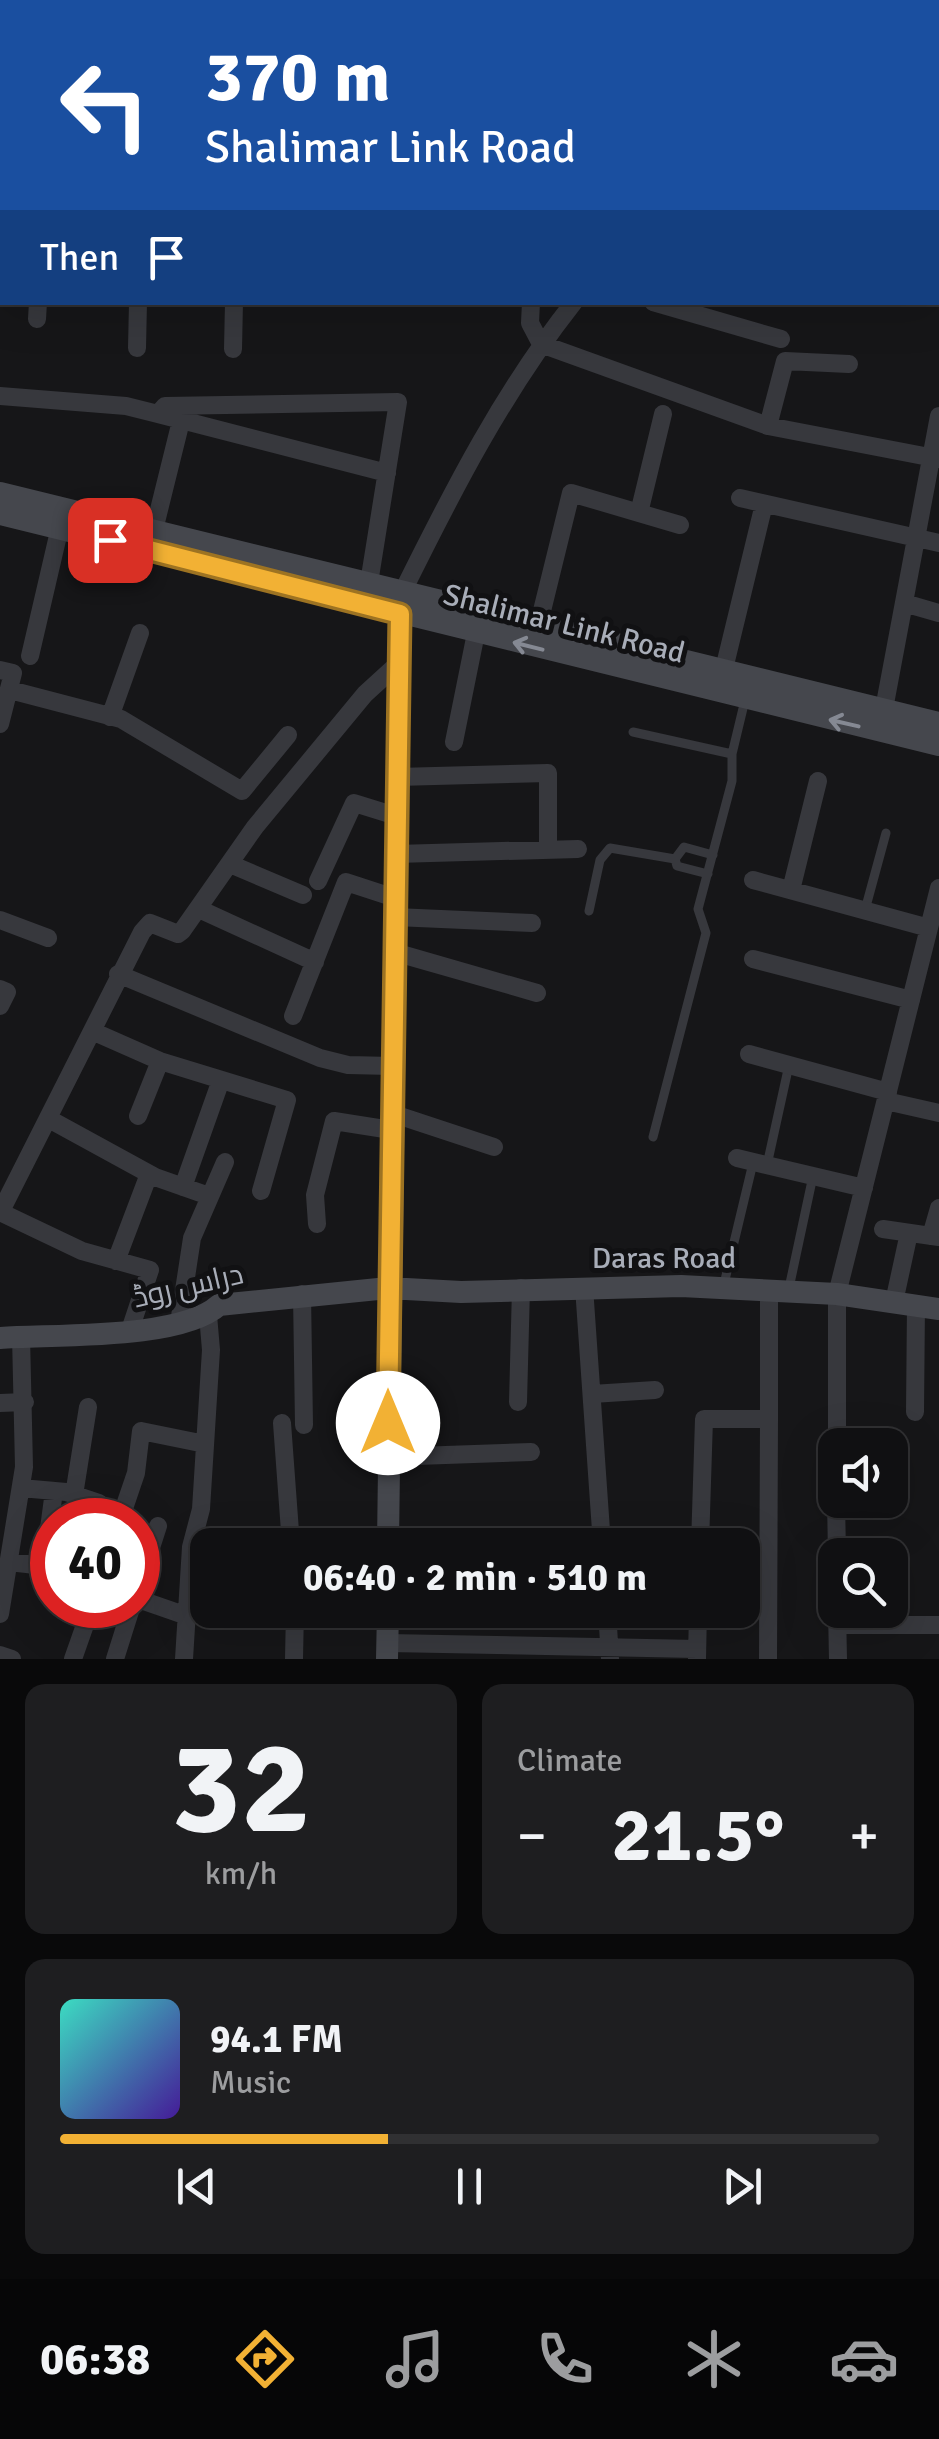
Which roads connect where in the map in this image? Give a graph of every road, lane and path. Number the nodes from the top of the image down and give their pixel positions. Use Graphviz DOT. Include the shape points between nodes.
graph roads {
  1 [pos="138,305"];
  2 [pos="234,305"];
  3 [pos="531,305"];
  4 [pos="572,305"];
  5 [pos="662,305"];
  6 [pos="781,339"];
  7 [pos="541,344"];
  8 [pos="138,348"];
  9 [pos="233,349"];
  10 [pos="849,364"];
  11 [pos="0,396"];
  12 [pos="158,414"];
  13 [pos="663,414"];
  14 [pos="181,421"];
  15 [pos="939,421"];
  16 [pos="768,426"];
  17 [pos="935,458"];
  18 [pos="387,473"];
  19 [pos="0,494"];
  20 [pos="740,498"];
  21 [pos="764,504"];
  22 [pos="639,513"];
  23 [pos="0,514"];
  24 [pos="680,525"];
  25 [pos="60,527"];
  26 [pos="154,530"];
  27 [pos="113,531"];
  28 [pos="917,538"];
  29 [pos="939,543"];
  30 [pos="369,583"];
  31 [pos="401,603"];
  32 [pos="904,604"];
  33 [pos="939,613"];
  34 [pos="538,624"];
  35 [pos="476,633"];
  36 [pos="140,634"];
  37 [pos="656,652"];
  38 [pos="30,656"];
  39 [pos="399,663"];
  40 [pos="724,669"];
  41 [pos="0,670"];
  42 [pos="650,678"];
  43 [pos="10,690"];
  44 [pos="744,700"];
  45 [pos="884,709"];
  46 [pos="110,717"];
  47 [pos="939,723"];
  48 [pos="0,724"];
  49 [pos="632,732"];
  50 [pos="288,735"];
  51 [pos="454,742"];
  52 [pos="939,745"];
  53 [pos="732,754"];
  54 [pos="397,777"];
  55 [pos="818,781"];
  56 [pos="396,816"];
  57 [pos="886,833"];
  58 [pos="578,849"];
  59 [pos="548,850"];
  60 [pos="396,854"];
  61 [pos="712,855"];
  62 [pos="675,859"];
  63 [pos="230,864"];
  64 [pos="708,874"];
  65 [pos="752,880"];
  66 [pos="318,881"];
  67 [pos="939,888"];
  68 [pos="791,890"];
  69 [pos="303,896"];
  70 [pos="395,908"];
  71 [pos="199,909"];
  72 [pos="865,910"];
  73 [pos="588,911"];
  74 [pos="0,920"];
  75 [pos="532,923"];
  76 [pos="929,928"];
  77 [pos="48,938"];
  78 [pos="394,952"];
  79 [pos="752,959"];
  80 [pos="315,962"];
  81 [pos="118,974"];
  82 [pos="0,989"];
  83 [pos="537,994"];
  84 [pos="911,1000"];
  85 [pos="0,1006"];
  86 [pos="293,1016"];
  87 [pos="92,1032"];
  88 [pos="749,1054"];
  89 [pos="160,1061"];
  90 [pos="789,1065"];
  91 [pos="392,1066"];
  92 [pos="222,1080"];
  93 [pos="887,1096"];
  94 [pos="939,1112"];
  95 [pos="138,1116"];
  96 [pos="49,1119"];
  97 [pos="391,1122"];
  98 [pos="653,1137"];
  99 [pos="494,1147"];
  100 [pos="225,1162"];
  101 [pos="752,1162"];
  102 [pos="149,1174"];
  103 [pos="814,1176"];
  104 [pos="183,1187"];
  105 [pos="864,1188"];
  106 [pos="260,1191"];
  107 [pos="209,1196"];
  108 [pos="939,1208"];
  109 [pos="0,1212"];
  110 [pos="317,1224"];
  111 [pos="883,1229"];
  112 [pos="909,1233"];
  113 [pos="935,1237"];
  114 [pos="116,1261"];
  115 [pos="584,1287"];
  116 [pos="723,1287"];
  117 [pos="388,1288"];
  118 [pos="520,1288"];
  119 [pos="779,1290"];
  120 [pos="302,1294"];
  121 [pos="837,1294"];
  122 [pos="917,1305"];
  123 [pos="208,1315"];
  124 [pos="179,1323"];
  125 [pos="130,1330"];
  126 [pos="11,1337"];
  127 [pos="656,1390"];
  128 [pos="592,1394"];
  129 [pos="26,1402"];
  130 [pos="518,1402"];
  131 [pos="0,1403"];
  132 [pos="88,1407"];
  133 [pos="915,1412"];
  134 [pos="769,1419"];
  135 [pos="282,1423"];
  136 [pos="304,1426"];
  137 [pos="836,1428"];
  138 [pos="204,1444"];
  139 [pos="531,1452"];
  140 [pos="388,1457"];
  141 [pos="21,1488"];
  142 [pos="54,1491"];
  143 [pos="74,1495"];
  144 [pos="83,1498"];
  145 [pos="127,1498"];
  146 [pos="290,1528"];
  147 [pos="388,1528"];
  148 [pos="601,1528"];
  149 [pos="701,1528"];
  150 [pos="9,1562"];
  151 [pos="160,1607"];
  152 [pos="0,1614"];
  153 [pos="186,1616"];
  154 [pos="908,1623"];
  155 [pos="939,1625"];
  156 [pos="84,1628"];
  157 [pos="124,1628"];
  158 [pos="295,1628"];
  159 [pos="608,1628"];
  160 [pos="698,1628"];
  161 [pos="837,1628"];
  162 [pos="388,1651"];
  163 [pos="537,1653"];
  164 [pos="610,1654"];
  165 [pos="697,1654"];
  166 [pos="0,1655"];
  167 [pos="12,1659"];
  168 [pos="73,1659"];
  169 [pos="114,1659"];
  170 [pos="184,1659"];
  171 [pos="294,1659"];
  172 [pos="768,1659"];
  173 [pos="838,1659"];
  1 -- 8 [label="street"];
  2 -- 9 [label="street"];
  3 -- 7 [label="street" via="530,323"];
  4 -- 7 [label="street"];
  5 -- 6 [label="street"];
  7 -- 16 [label="street"];
  7 -- 31 [label="street" via="466,462"];
  10 -- 16 [label="street" via="785,361"];
  11 -- 12 [label="street"];
  12 -- 14 [label="street"];
  12 -- 18 [label="street" via="165,406 398,402"];
  13 -- 22 [label="street"];
  14 -- 18 [label="street"];
  14 -- 26 [label="street"];
  15 -- 17 [label="street"];
  16 -- 17 [label="street"];
  17 -- 28 [label="street"];
  18 -- 30 [label="street"];
  19 -- 27 [label="main road, Shalimar Link Road"];
  20 -- 21 [label="street"];
  21 -- 28 [label="street"];
  21 -- 40 [label="street"];
  22 -- 24 [label="street"];
  22 -- 34 [label="street" via="571,493"];
  23 -- 25 [label="main road, Shalimar Link Road"];
  25 -- 27 [label="main road, Shalimar Link Road"];
  25 -- 38 [label="street"];
  26 -- 27 [label="main road, Shalimar Link Road"];
  26 -- 30 [label="main road, Shalimar Link Road"];
  27 -- 31 [label="main road, Shalimar Link Road"];
  28 -- 29 [label="street"];
  28 -- 32 [label="street"];
  30 -- 31 [label="main road, Shalimar Link Road"];
  31 -- 34 [label="main road, Shalimar Link Road"];
  31 -- 35 [label="main road, Shalimar Link Road"];
  31 -- 39 [label="main road"];
  32 -- 33 [label="street"];
  32 -- 45 [label="street"];
  34 -- 37 [label="main road, Shalimar Link Road"];
  42 -- 35 [label="main road, Shalimar Link Road, one-way"];
  35 -- 51 [label="street"];
  36 -- 46 [label="street"];
  37 -- 40 [label="main road, Shalimar Link Road"];
  37 -- 42 [label="main road"];
  39 -- 54 [label="main road"];
  39 -- 63 [label="street" via="365,694"];
  40 -- 45 [label="main road, Shalimar Link Road"];
  41 -- 43 [label="street" via="13,673"];
  42 -- 44 [label="main road, Shalimar Link Road"];
  43 -- 46 [label="street"];
  43 -- 48 [label="street"];
  52 -- 44 [label="main road, Shalimar Link Road, one-way"];
  44 -- 53 [label="lane"];
  45 -- 47 [label="main road, Shalimar Link Road"];
  46 -- 50 [label="street" via="242,791"];
  49 -- 53 [label="lane"];
  53 -- 61 [label="lane" via="732,781"];
  54 -- 56 [label="main road"];
  54 -- 59 [label="street" via="548,773"];
  55 -- 68 [label="street"];
  56 -- 60 [label="main road"];
  56 -- 66 [label="street" via="354,803"];
  57 -- 72 [label="lane"];
  58 -- 59 [label="street"];
  59 -- 60 [label="street"];
  60 -- 70 [label="main road"];
  61 -- 62 [label="lane" via="684,847"];
  61 -- 64 [label="lane"];
  62 -- 64 [label="lane" via="677,866"];
  62 -- 73 [label="lane" via="604,851"];
  63 -- 69 [label="street"];
  63 -- 71 [label="street"];
  64 -- 98 [label="lane" via="698,909 706,933"];
  65 -- 68 [label="street"];
  67 -- 76 [label="street"];
  68 -- 72 [label="street"];
  70 -- 75 [label="street"];
  70 -- 78 [label="main road"];
  70 -- 80 [label="street" via="346,882"];
  71 -- 80 [label="street"];
  71 -- 81 [label="street" via="178,934 150,923"];
  72 -- 76 [label="street"];
  74 -- 77 [label="street"];
  76 -- 84 [label="street"];
  78 -- 83 [label="street"];
  78 -- 91 [label="main road"];
  79 -- 84 [label="street"];
  80 -- 86 [label="street"];
  81 -- 87 [label="street"];
  81 -- 91 [label="street" via="320,1058"];
  82 -- 85 [label="street" via="7,992"];
  84 -- 93 [label="street"];
  87 -- 89 [label="street"];
  87 -- 96 [label="street"];
  88 -- 90 [label="street"];
  89 -- 92 [label="street"];
  89 -- 95 [label="street"];
  90 -- 93 [label="street"];
  90 -- 101 [label="lane"];
  91 -- 97 [label="main road"];
  92 -- 104 [label="street"];
  92 -- 106 [label="street" via="287,1100"];
  93 -- 94 [label="street"];
  93 -- 105 [label="street"];
  96 -- 102 [label="street"];
  96 -- 109 [label="street"];
  97 -- 99 [label="street"];
  97 -- 110 [label="street" via="334,1121 315,1195"];
  97 -- 117 [label="main road"];
  100 -- 107 [label="street"];
  101 -- 103 [label="street"];
  101 -- 116 [label="lane"];
  102 -- 104 [label="street"];
  102 -- 114 [label="street"];
  103 -- 105 [label="street"];
  103 -- 119 [label="lane"];
  104 -- 107 [label="street"];
  105 -- 121 [label="street"];
  107 -- 124 [label="street" via="192,1238"];
  108 -- 113 [label="street"];
  109 -- 114 [label="street"];
  111 -- 112 [label="street"];
  112 -- 113 [label="street"];
  112 -- 122 [label="street"];
  114 -- 125 [label="street" via="150,1270"];
  115 -- 116 [label="main road, Daras Road"];
  115 -- 118 [label="main road, Daras Road"];
  115 -- 128 [label="street"];
  116 -- 119 [label="main road, Daras Road"];
  117 -- 118 [label="main road, Daras Road"];
  117 -- 120 [label="main road, دراس روڈ"];
  117 -- 140 [label="main road"];
  118 -- 130 [label="street"];
  119 -- 121 [label="main road, Daras Road"];
  119 -- 134 [label="street"];
  120 -- 123 [label="main road, دراس روڈ" via="219,1305"];
  120 -- 136 [label="street"];
  121 -- 122 [label="main road, Daras Road"];
  121 -- 137 [label="street"];
  122 -- 133 [label="street"];
  123 -- 124 [label="main road, دراس روڈ"];
  123 -- 138 [label="street"];
  124 -- 125 [label="main road, دراس روڈ"];
  125 -- 126 [label="main road, دراس روڈ"];
  126 -- 129 [label="street"];
  127 -- 128 [label="street"];
  128 -- 148 [label="street"];
  129 -- 131 [label="street"];
  129 -- 141 [label="street"];
  132 -- 143 [label="street"];
  134 -- 149 [label="street" via="704,1419"];
  134 -- 172 [label="street"];
  135 -- 146 [label="street"];
  138 -- 145 [label="street" via="141,1431"];
  138 -- 153 [label="street"];
  139 -- 140 [label="street"];
  140 -- 147 [label="main road"];
  141 -- 142 [label="street"];
  141 -- 150 [label="street"];
  142 -- 143 [label="street"];
  142 -- 150 [label="street" via="44,1566"];
  143 -- 144 [label="street"];
  150 -- 152 [label="street"];
  151 -- 153 [label="street"];
  153 -- 170 [label="street"];
  154 -- 155 [label="street"];
  156 -- 168 [label="street"];
  157 -- 169 [label="street"];
  158 -- 171 [label="street"];
  159 -- 164 [label="street"];
  160 -- 165 [label="street"];
  161 -- 173 [label="street"];
  162 -- 163 [label="street"];
  163 -- 164 [label="street"];
  164 -- 165 [label="street"];
  166 -- 167 [label="street"];
}
